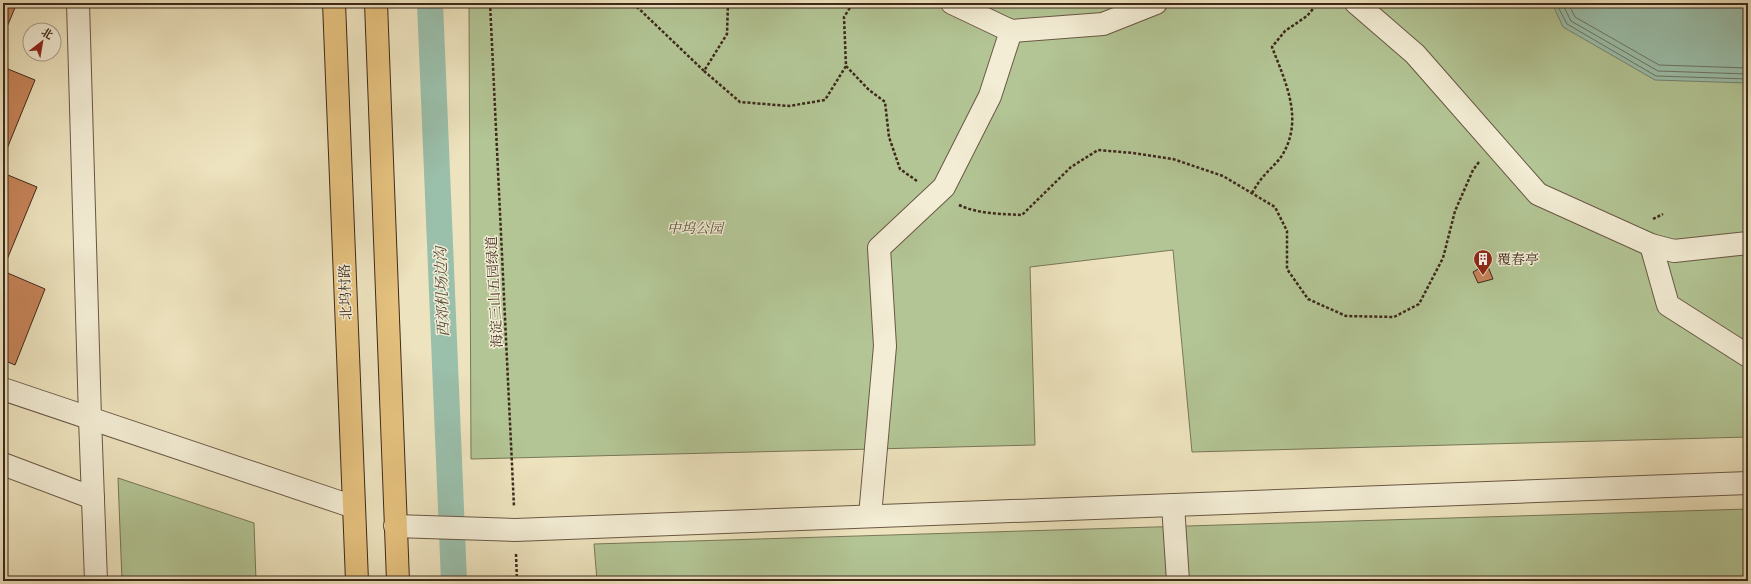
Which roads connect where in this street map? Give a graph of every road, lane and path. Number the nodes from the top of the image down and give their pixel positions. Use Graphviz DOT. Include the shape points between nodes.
graph roads {
  1 [pos="78,3"];
  2 [pos="334,3"];
  3 [pos="376,3"];
  4 [pos="490,3"];
  5 [pos="728,3"];
  6 [pos="853,3"];
  7 [pos="952,3"];
  8 [pos="1156,3"];
  9 [pos="1318,3"];
  10 [pos="1356,3"];
  11 [pos="572,6"];
  12 [pos="1011,31"];
  13 [pos="846,66"];
  14 [pos="704,71"];
  15 [pos="1493,142"];
  16 [pos="936,194"];
  17 [pos="1252,194"];
  18 [pos="1748,243"];
  19 [pos="1651,244"];
  20 [pos="1748,356"];
  21 [pos="3,388"];
  22 [pos="90,418"];
  23 [pos="3,464"];
  24 [pos="1748,483"];
  25 [pos="93,498"];
  26 [pos="1173,505"];
  27 [pos="354,507"];
  28 [pos="870,516"];
  29 [pos="396,526"];
  30 [pos="516,530"];
  31 [pos="96,581"];
  32 [pos="357,581"];
  33 [pos="398,581"];
  34 [pos="517,581"];
  35 [pos="1178,581"];
  1 -- 22 [label="street"];
  2 -- 27 [label="main road, 北坞村路"];
  3 -- 29 [label="main road"];
  4 -- 30 [label="path, 海淀三山五园绿道"];
  5 -- 14 [label="path" via="727,34"];
  6 -- 13 [label="path" via="844,17"];
  7 -- 12 [label="street"];
  8 -- 12 [label="street" via="1103,24"];
  9 -- 17 [label="path" via="1307,16 1285,31 1272,47 1290,94 1294,122 1283,154 1261,179"];
  10 -- 15 [label="street" via="1415,54"];
  11 -- 14 [label="path" via="636,6"];
  12 -- 16 [label="street" via="990,96 944,187"];
  13 -- 14 [label="path" via="825,100 789,106 740,102"];
  13 -- 16 [label="path" via="869,90 885,102 889,137 900,168"];
  15 -- 17 [label="path" via="1473,170 1455,211 1443,258 1419,304 1394,317 1346,316 1308,299 1287,269 1287,231 1276,207"];
  15 -- 19 [label="street" via="1538,194"];
  16 -- 17 [label="path" via="967,209 1022,215 1071,167 1098,150 1173,159 1223,176"];
  16 -- 28 [label="street" via="879,248 884,346"];
  18 -- 19 [label="street" via="1674,251"];
  19 -- 20 [label="street" via="1668,305"];
  21 -- 22 [label="street"];
  22 -- 25 [label="street"];
  22 -- 27 [label="street"];
  23 -- 25 [label="street"];
  24 -- 26 [label="street"];
  25 -- 31 [label="street"];
  26 -- 28 [label="street"];
  26 -- 35 [label="street"];
  27 -- 32 [label="main road, 北坞村路"];
  28 -- 30 [label="street"];
  29 -- 30 [label="street"];
  29 -- 33 [label="main road"];
  30 -- 34 [label="path, 海淀三山五园绿道"];
}
